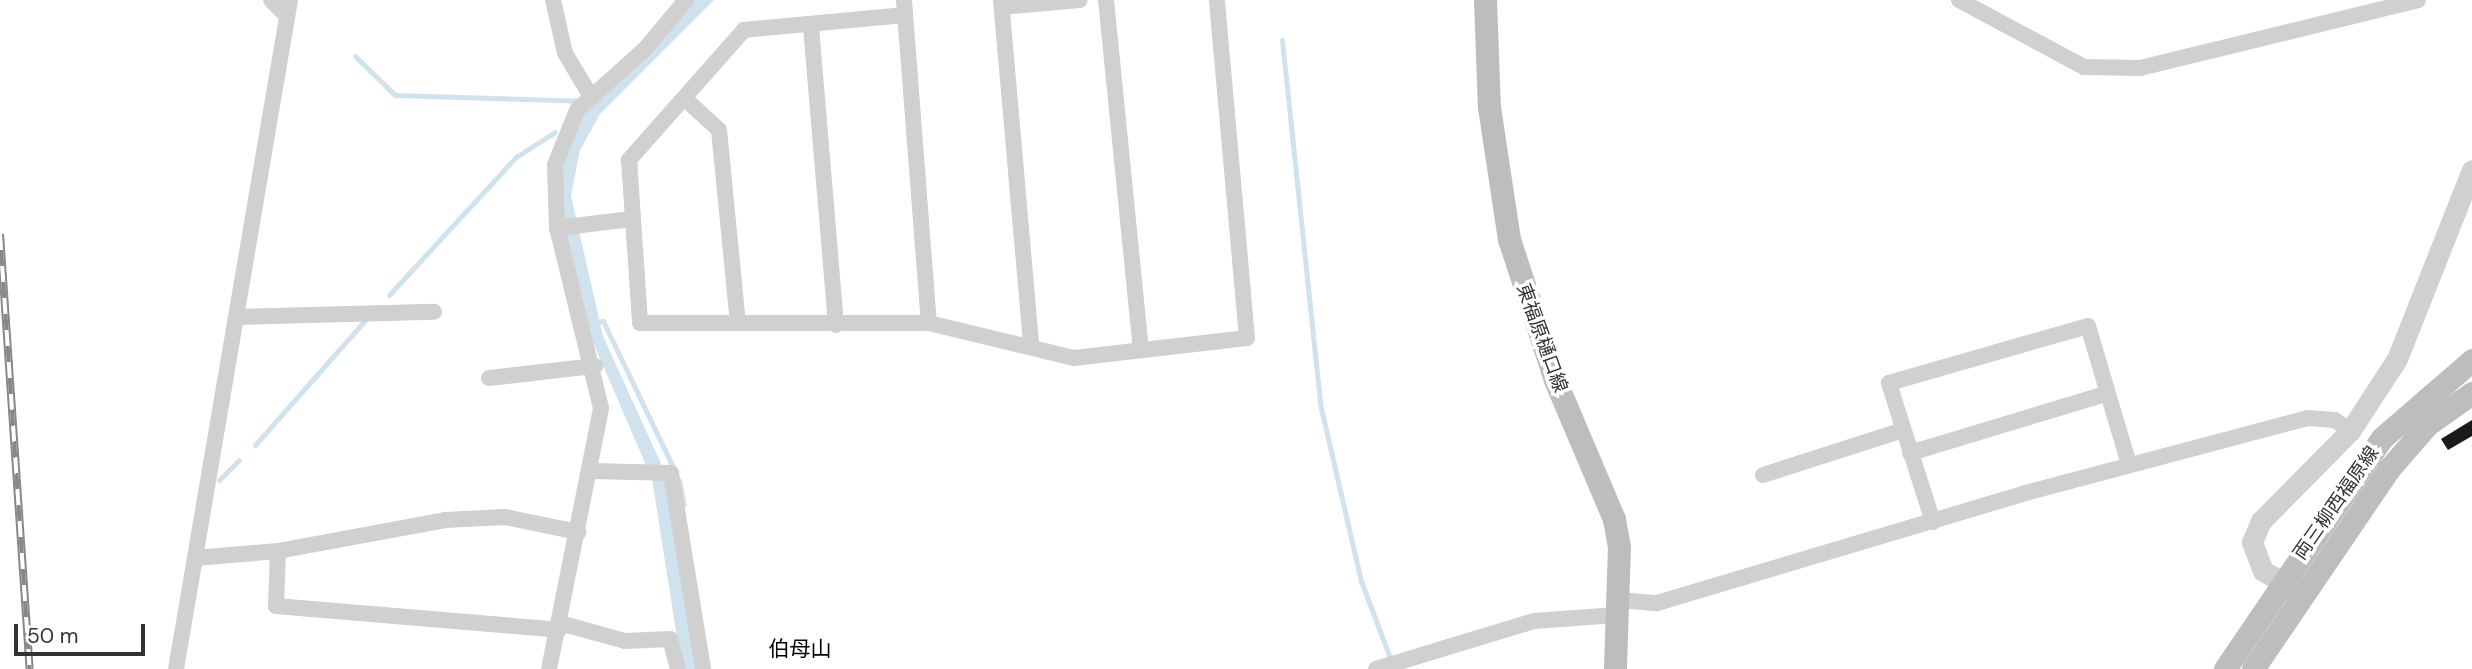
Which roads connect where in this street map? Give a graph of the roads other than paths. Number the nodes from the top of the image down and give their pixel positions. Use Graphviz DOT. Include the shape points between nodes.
graph roads {
  1 [pos="271,0"];
  2 [pos="553,0"];
  3 [pos="685,0"];
  4 [pos="1080,0"];
  5 [pos="1106,0"];
  6 [pos="1217,0"];
  7 [pos="1485,0"];
  8 [pos="1959,0"];
  9 [pos="2418,0"];
  10 [pos="1001,4"];
  11 [pos="905,7"];
  12 [pos="288,8"];
  13 [pos="811,27"];
  14 [pos="590,95"];
  15 [pos="684,98"];
  16 [pos="2472,170"];
  17 [pos="631,219"];
  18 [pos="556,228"];
  19 [pos="434,312"];
  20 [pos="237,317"];
  21 [pos="738,323"];
  22 [pos="929,323"];
  23 [pos="836,325"];
  24 [pos="1031,346"];
  25 [pos="1141,350"];
  26 [pos="2472,360"];
  27 [pos="594,366"];
  28 [pos="489,378"];
  29 [pos="2472,393"];
  30 [pos="2106,394"];
  31 [pos="1903,430"];
  32 [pos="2350,431"];
  33 [pos="1910,453"];
  34 [pos="2129,464"];
  35 [pos="593,471"];
  36 [pos="1763,475"];
  37 [pos="1933,522"];
  38 [pos="578,532"];
  39 [pos="278,551"];
  40 [pos="195,558"];
  41 [pos="2279,584"];
  42 [pos="2305,592"];
  43 [pos="1618,608"];
  44 [pos="560,626"];
  45 [pos="176,669"];
  46 [pos="549,669"];
  47 [pos="678,669"];
  48 [pos="703,669"];
  49 [pos="1376,669"];
  50 [pos="1615,669"];
  51 [pos="2225,669"];
  52 [pos="2253,669"];
  1 -- 12 [label="street"];
  2 -- 14 [label="street" via="565,53"];
  3 -- 14 [label="street" via="645,49"];
  4 -- 10 [label="street"];
  5 -- 25 [label="street"];
  6 -- 25 [label="street" via="1247,338"];
  7 -- 43 [label="main road, 東福原樋口線" via="1489,107 1509,239 1555,380 1614,519"];
  8 -- 9 [label="street" via="2084,66 2140,68"];
  10 -- 24 [label="street"];
  11 -- 13 [label="street"];
  11 -- 22 [label="street"];
  12 -- 20 [label="street"];
  13 -- 15 [label="street" via="744,30"];
  13 -- 23 [label="street"];
  14 -- 18 [label="street" via="569,123 555,165"];
  15 -- 17 [label="street" via="629,160"];
  15 -- 21 [label="street" via="719,130"];
  16 -- 32 [label="street" via="2397,359"];
  17 -- 18 [label="street"];
  17 -- 21 [label="street" via="640,323"];
  18 -- 27 [label="street"];
  19 -- 20 [label="street"];
  20 -- 40 [label="street"];
  21 -- 23 [label="street"];
  22 -- 23 [label="street"];
  22 -- 24 [label="street"];
  24 -- 25 [label="street" via="1074,358"];
  26 -- 41 [label="main road, 両三柳西福原線" via="2382,439"];
  27 -- 28 [label="street"];
  27 -- 35 [label="street" via="601,408"];
  29 -- 42 [label="main road, 両三柳西福原線" via="2411,441"];
  30 -- 31 [label="street" via="2088,326 1889,383"];
  30 -- 33 [label="street"];
  30 -- 34 [label="street"];
  31 -- 33 [label="street"];
  31 -- 36 [label="street"];
  32 -- 34 [label="street" via="2335,420 2307,418"];
  32 -- 41 [label="street" via="2261,521 2254,555"];
  33 -- 37 [label="street"];
  34 -- 37 [label="street"];
  35 -- 38 [label="street"];
  35 -- 48 [label="street" via="671,473"];
  37 -- 43 [label="street" via="1657,603"];
  38 -- 39 [label="street" via="505,517 445,520"];
  38 -- 44 [label="street"];
  39 -- 40 [label="street"];
  39 -- 44 [label="street" via="276,606"];
  40 -- 45 [label="street"];
  41 -- 42 [label="street"];
  41 -- 51 [label="main road, 両三柳西福原線"];
  42 -- 52 [label="main road, 両三柳西福原線"];
  43 -- 49 [label="street" via="1534,621"];
  43 -- 50 [label="main road, 東福原樋口線"];
  44 -- 46 [label="street"];
  44 -- 47 [label="street" via="625,641 670,639"];
}
